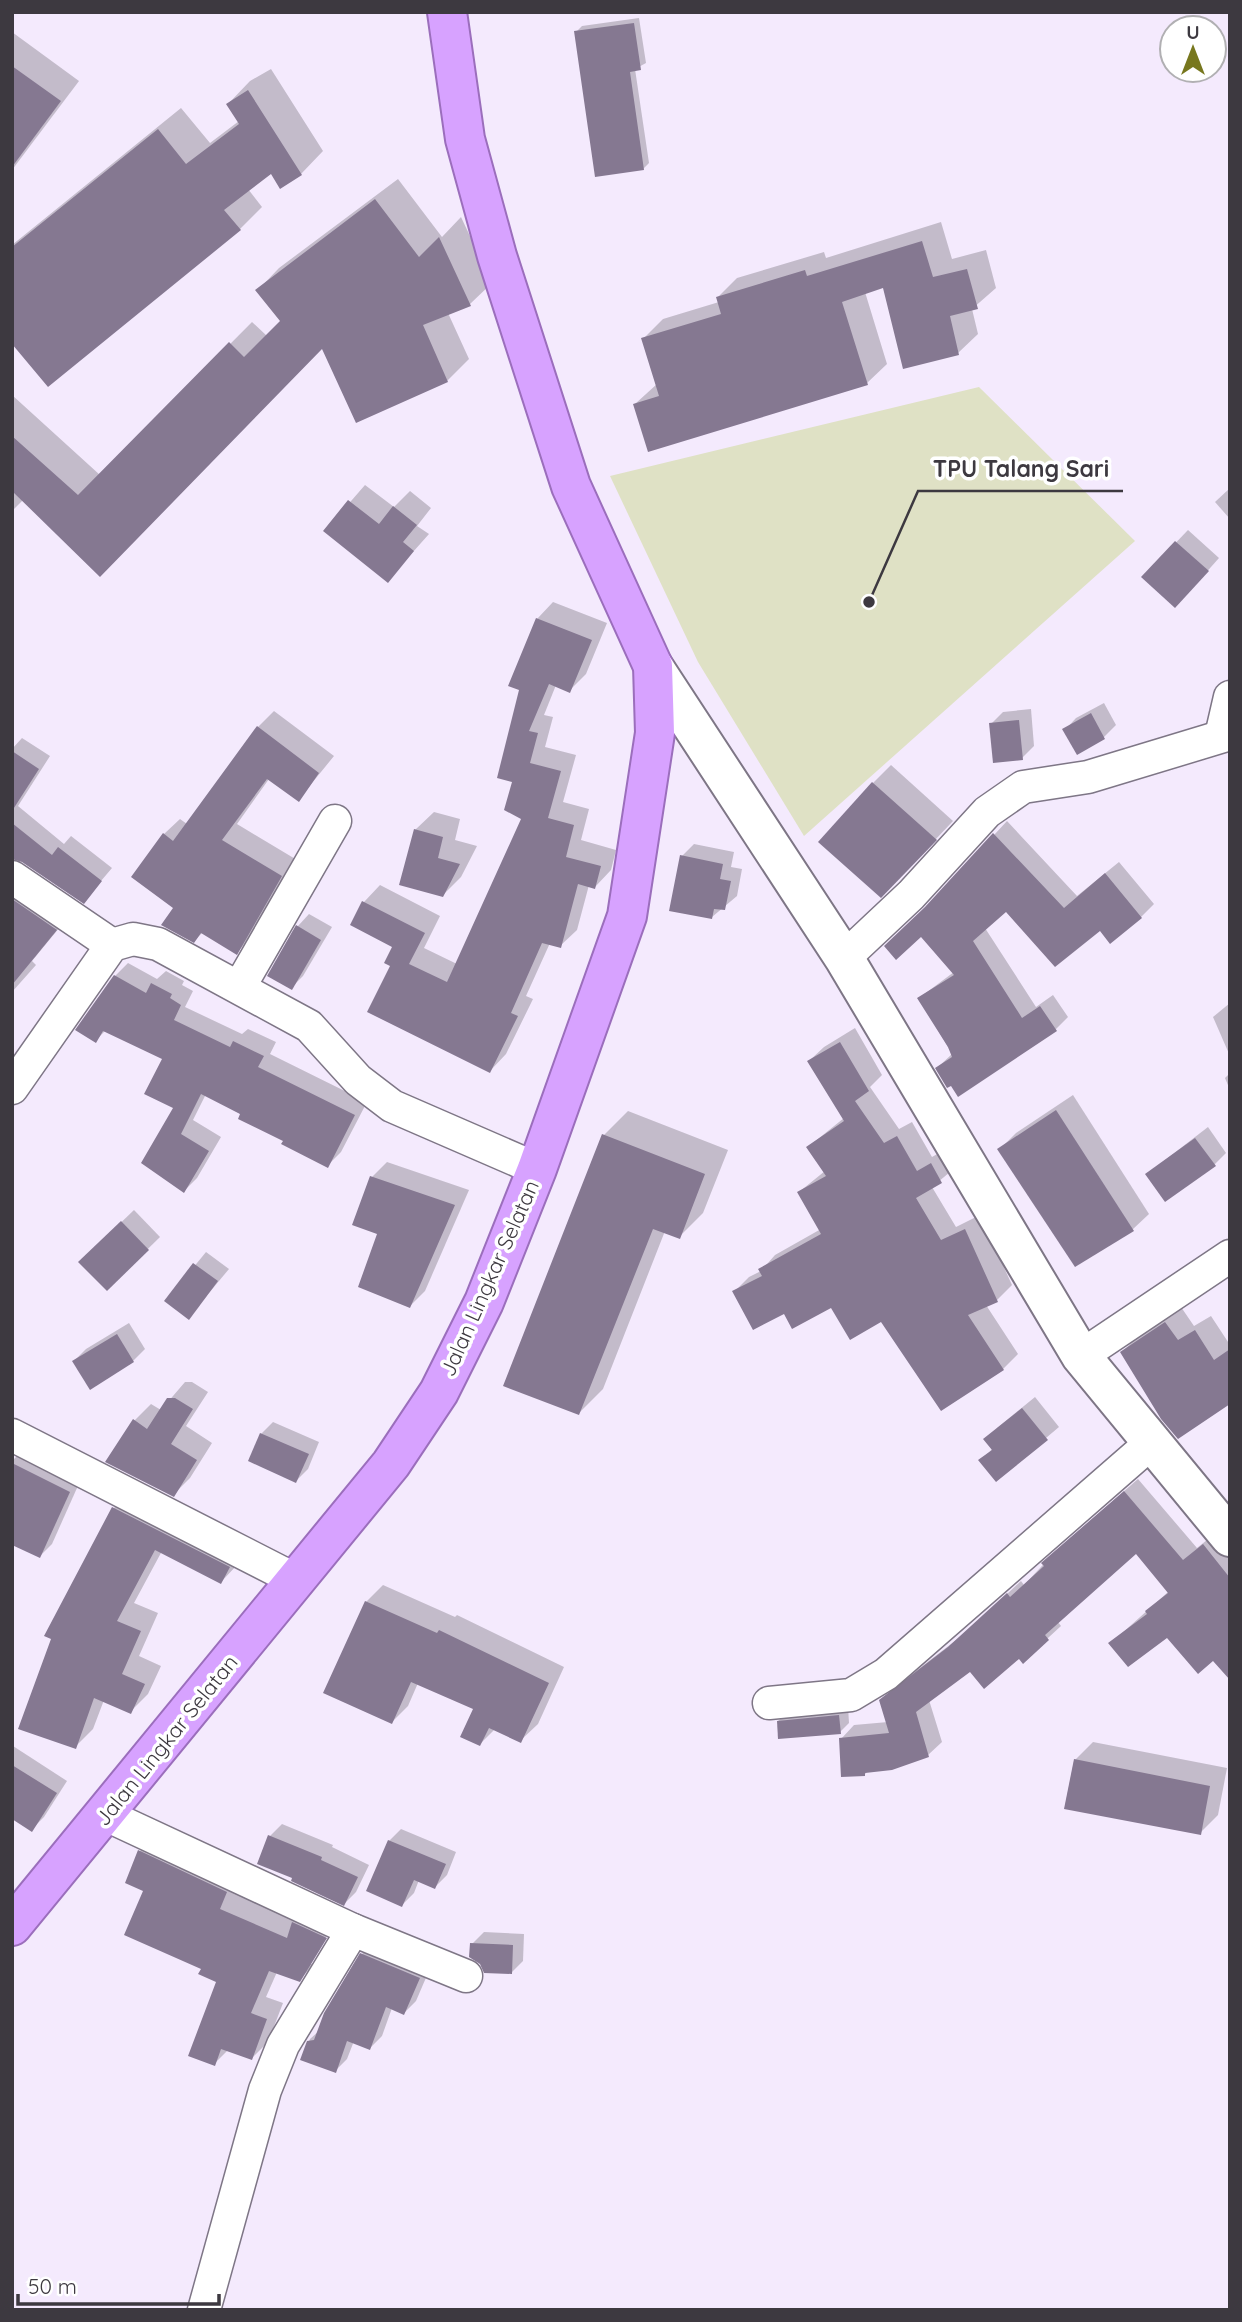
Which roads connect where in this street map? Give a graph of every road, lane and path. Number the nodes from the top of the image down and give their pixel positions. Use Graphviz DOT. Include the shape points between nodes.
graph roads {
  1 [pos="447,12"];
  2 [pos="653,666"];
  3 [pos="1230,697"];
  4 [pos="1225,735"];
  5 [pos="335,821"];
  6 [pos="12,877"];
  7 [pos="112,946"];
  8 [pos="844,958"];
  9 [pos="240,986"];
  10 [pos="12,1088"];
  11 [pos="537,1169"];
  12 [pos="1230,1256"];
  13 [pos="1081,1356"];
  14 [pos="12,1436"];
  15 [pos="1152,1443"];
  16 [pos="1230,1537"];
  17 [pos="296,1580"];
  18 [pos="769,1703"];
  19 [pos="106,1815"];
  20 [pos="12,1926"];
  21 [pos="353,1930"];
  22 [pos="466,1976"];
  23 [pos="204,2310"];
  1 -- 2 [label="highway" via="465,139 530,366 571,486"];
  2 -- 8 [label="street"];
  2 -- 11 [label="highway, Jalan Lingkar Selatan" via="655,733 627,916"];
  3 -- 4 [label="street"];
  4 -- 8 [label="street" via="1088,777 1023,787 987,813"];
  5 -- 9 [label="street"];
  6 -- 7 [label="street"];
  7 -- 9 [label="street" via="133,939 158,944"];
  7 -- 10 [label="street"];
  8 -- 13 [label="street"];
  9 -- 11 [label="street" via="309,1026 358,1080 391,1106"];
  11 -- 17 [label="highway, Jalan Lingkar Selatan" via="484,1302 439,1392 391,1464"];
  12 -- 13 [label="street"];
  13 -- 15 [label="street"];
  14 -- 17 [label="street"];
  15 -- 16 [label="street"];
  15 -- 18 [label="street" via="886,1674 850,1695"];
  17 -- 19 [label="highway, Jalan Lingkar Selatan"];
  19 -- 20 [label="highway, Jalan Lingkar Selatan"];
  19 -- 21 [label="street"];
  21 -- 22 [label="street"];
  21 -- 23 [label="street" via="283,2045 265,2090"];
}
